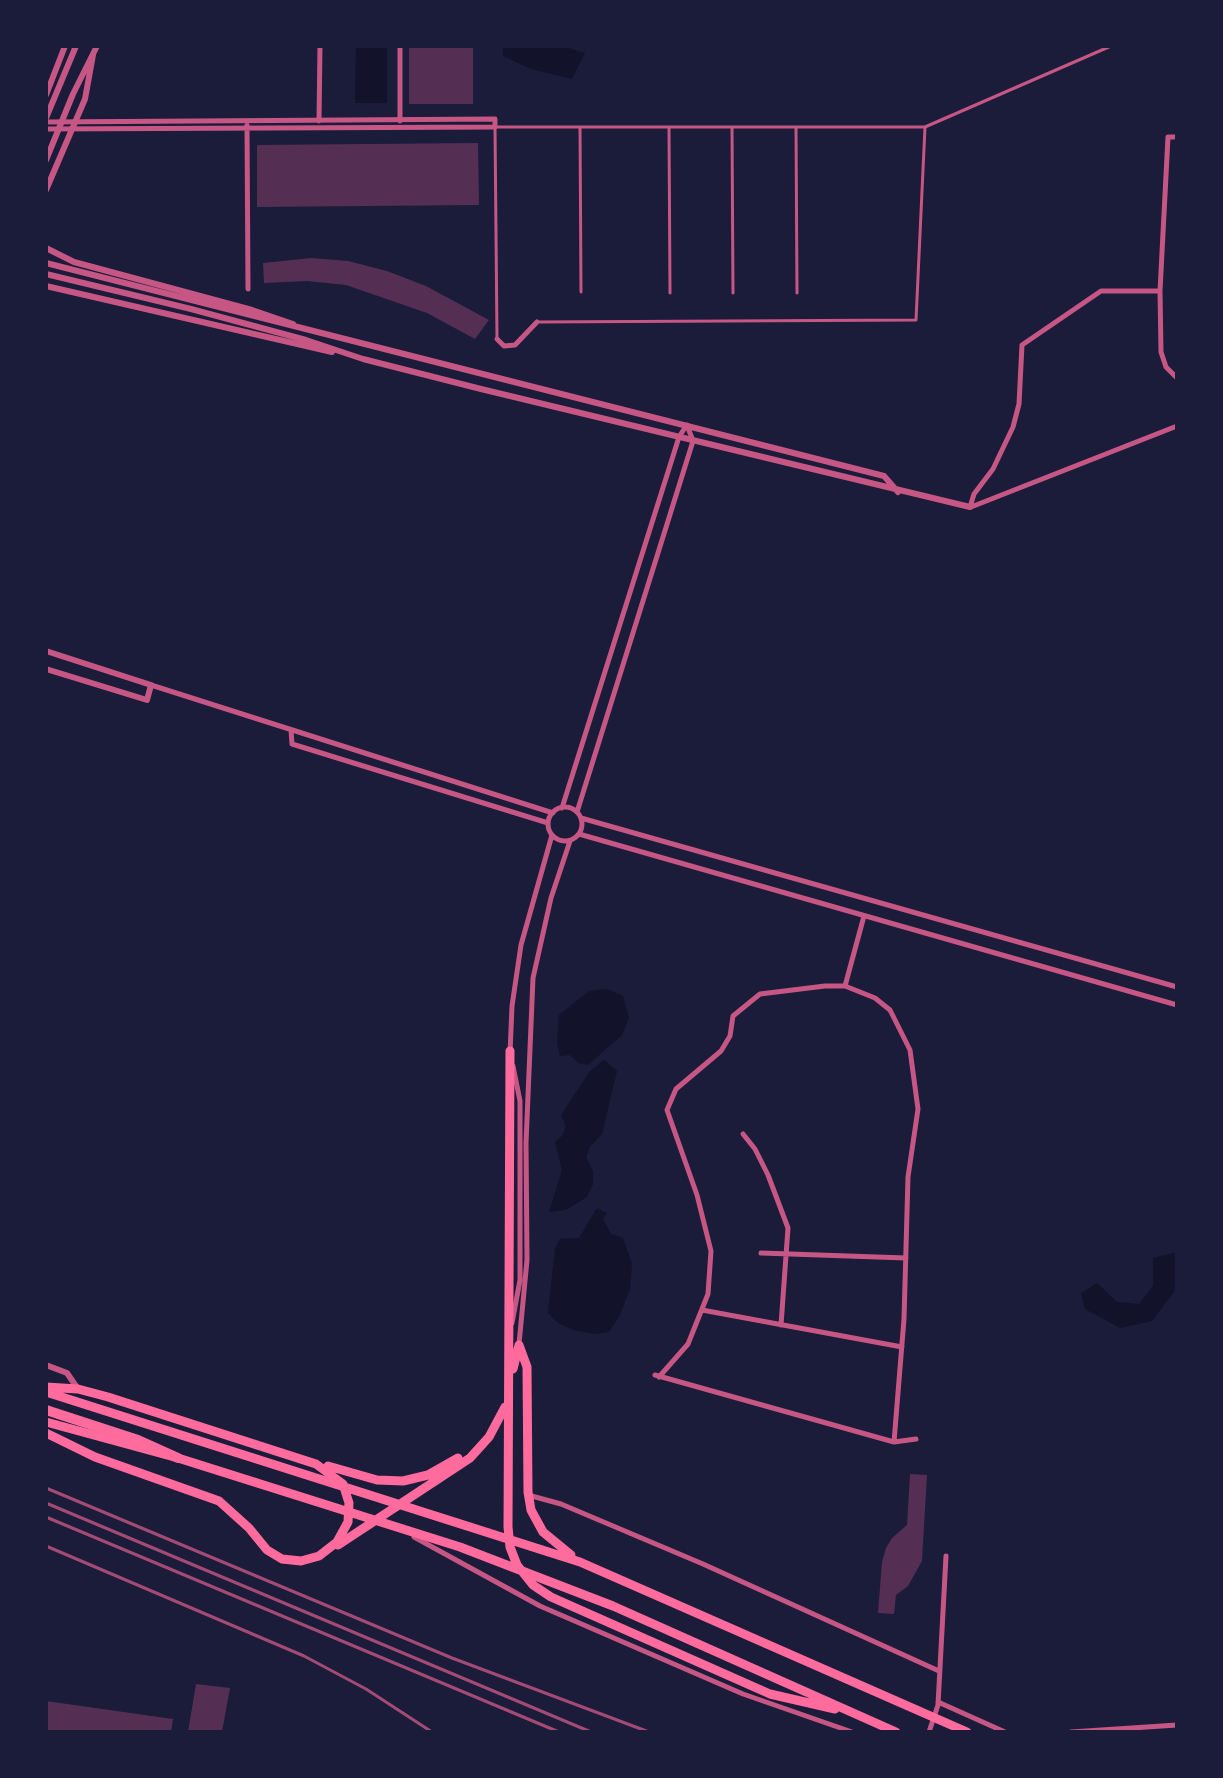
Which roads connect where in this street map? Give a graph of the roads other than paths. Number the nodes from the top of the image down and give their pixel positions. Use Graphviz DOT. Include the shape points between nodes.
graph roads {
  1 [pos="65,46"];
  2 [pos="76,46"];
  3 [pos="97,46"];
  4 [pos="320,46"];
  5 [pos="400,46"];
  6 [pos="1111,46"];
  7 [pos="93,55"];
  8 [pos="46,95"];
  9 [pos="400,119"];
  10 [pos="46,120"];
  11 [pos="319,120"];
  12 [pos="166,124"];
  13 [pos="247,124"];
  14 [pos="319,127"];
  15 [pos="400,127"];
  16 [pos="495,127"];
  17 [pos="580,127"];
  18 [pos="669,127"];
  19 [pos="732,127"];
  20 [pos="796,127"];
  21 [pos="925,127"];
  22 [pos="46,129"];
  23 [pos="1177,137"];
  24 [pos="46,160"];
  25 [pos="54,174"];
  26 [pos="46,190"];
  27 [pos="46,197"];
  28 [pos="46,248"];
  29 [pos="46,263"];
  30 [pos="46,274"];
  31 [pos="46,286"];
  32 [pos="248,289"];
  33 [pos="1160,291"];
  34 [pos="581,292"];
  35 [pos="670,293"];
  36 [pos="733,293"];
  37 [pos="797,293"];
  38 [pos="192,305"];
  39 [pos="537,322"];
  40 [pos="314,333"];
  41 [pos="497,339"];
  42 [pos="363,359"];
  43 [pos="1177,378"];
  44 [pos="687,425"];
  45 [pos="1177,426"];
  46 [pos="679,437"];
  47 [pos="693,441"];
  48 [pos="898,492"];
  49 [pos="970,507"];
  50 [pos="46,651"];
  51 [pos="46,669"];
  52 [pos="151,685"];
  53 [pos="291,730"];
  54 [pos="562,808"];
  55 [pos="553,813"];
  56 [pos="579,815"];
  57 [pos="548,823"];
  58 [pos="579,834"];
  59 [pos="552,835"];
  60 [pos="570,841"];
  61 [pos="864,916"];
  62 [pos="845,986"];
  63 [pos="1177,987"];
  64 [pos="1177,1005"];
  65 [pos="510,1051"];
  66 [pos="743,1134"];
  67 [pos="761,1253"];
  68 [pos="787,1253"];
  69 [pos="906,1258"];
  70 [pos="702,1310"];
  71 [pos="781,1325"];
  72 [pos="514,1346"];
  73 [pos="902,1347"];
  74 [pos="46,1365"];
  75 [pos="78,1389"];
  76 [pos="46,1390"];
  77 [pos="46,1410"];
  78 [pos="46,1422"];
  79 [pos="46,1433"];
  80 [pos="916,1439"];
  81 [pos="483,1440"];
  82 [pos="894,1442"];
  83 [pos="178,1458"];
  84 [pos="316,1464"];
  85 [pos="528,1495"];
  86 [pos="396,1526"];
  87 [pos="329,1550"];
  88 [pos="946,1556"];
  89 [pos="580,1562"];
  90 [pos="939,1671"];
  91 [pos="938,1702"];
  92 [pos="850,1711"];
  93 [pos="1177,1725"];
  94 [pos="852,1732"];
  95 [pos="896,1732"];
  96 [pos="929,1732"];
  97 [pos="967,1732"];
  98 [pos="1005,1732"];
  99 [pos="1071,1732"];
  1 -- 8 [label="street"];
  2 -- 10 [label="street"];
  3 -- 7 [label="street"];
  4 -- 11 [label="street"];
  5 -- 9 [label="street"];
  6 -- 21 [label="lane"];
  7 -- 24 [label="street"];
  7 -- 25 [label="street" via="85,99"];
  9 -- 11 [label="street"];
  9 -- 15 [label="street"];
  9 -- 16 [label="street" via="495,119"];
  10 -- 12 [label="street"];
  11 -- 13 [label="street"];
  11 -- 14 [label="street"];
  12 -- 13 [label="street"];
  12 -- 22 [label="street"];
  13 -- 14 [label="street"];
  13 -- 32 [label="street"];
  14 -- 15 [label="street"];
  15 -- 16 [label="street"];
  16 -- 17 [label="lane"];
  16 -- 41 [label="lane"];
  17 -- 18 [label="lane"];
  17 -- 34 [label="lane"];
  18 -- 19 [label="lane"];
  18 -- 35 [label="lane"];
  19 -- 20 [label="lane"];
  19 -- 36 [label="lane"];
  20 -- 21 [label="lane"];
  20 -- 37 [label="lane"];
  21 -- 39 [label="lane" via="916,320"];
  23 -- 33 [label="street" via="1168,137"];
  25 -- 26 [label="street"];
  25 -- 27 [label="street"];
  28 -- 40 [label="street" via="74,262 252,310"];
  29 -- 38 [label="street"];
  30 -- 38 [label="street"];
  31 -- 42 [label="street"];
  33 -- 43 [label="street" via="1161,352"];
  33 -- 49 [label="street" via="1101,291 1022,345 1013,427"];
  38 -- 40 [label="street"];
  38 -- 42 [label="street"];
  39 -- 41 [label="street" via="515,345 504,346"];
  40 -- 44 [label="street"];
  42 -- 46 [label="street"];
  44 -- 46 [label="street"];
  44 -- 47 [label="street"];
  44 -- 48 [label="street" via="884,476"];
  45 -- 49 [label="street"];
  46 -- 47 [label="street"];
  46 -- 54 [label="street"];
  47 -- 48 [label="street"];
  47 -- 56 [label="street"];
  48 -- 49 [label="street"];
  50 -- 52 [label="street"];
  51 -- 52 [label="street" via="147,700"];
  52 -- 53 [label="street"];
  53 -- 55 [label="street"];
  53 -- 57 [label="street" via="292,744"];
  54 -- 55 [label="street"];
  54 -- 56 [label="street"];
  55 -- 57 [label="street"];
  56 -- 58 [label="street"];
  56 -- 63 [label="street"];
  57 -- 59 [label="street"];
  58 -- 60 [label="street"];
  58 -- 61 [label="street"];
  59 -- 60 [label="street"];
  59 -- 65 [label="street" via="521,945"];
  60 -- 72 [label="street" via="533,978 527,1260"];
  61 -- 62 [label="street"];
  61 -- 64 [label="street"];
  62 -- 69 [label="street" via="890,1010 910,1050 918,1109 908,1177"];
  62 -- 70 [label="street" via="760,994 733,1016 721,1051 676,1089 667,1110 711,1251"];
  65 -- 72 [label="street" via="520,1101 520,1280"];
  65 -- 92 [label="highway" via="508,1527 513,1556 533,1585 551,1597 770,1694"];
  66 -- 68 [label="street" via="755,1149 788,1228"];
  67 -- 68 [label="street"];
  68 -- 69 [label="street"];
  68 -- 71 [label="street"];
  69 -- 73 [label="street"];
  70 -- 71 [label="street"];
  70 -- 82 [label="street" via="688,1344 657,1376"];
  71 -- 73 [label="street"];
  72 -- 81 [label="highway" via="505,1407"];
  72 -- 85 [label="highway" via="527,1367"];
  73 -- 82 [label="street"];
  74 -- 75 [label="street" via="67,1373"];
  75 -- 76 [label="highway"];
  75 -- 84 [label="highway"];
  76 -- 89 [label="highway"];
  77 -- 83 [label="highway"];
  78 -- 83 [label="highway"];
  79 -- 87 [label="highway" via="95,1457 219,1501 282,1559 309,1560"];
  80 -- 82 [label="street"];
  81 -- 84 [label="highway" via="415,1479 377,1480"];
  81 -- 87 [label="highway" via="470,1458"];
  83 -- 86 [label="highway"];
  84 -- 87 [label="highway" via="343,1484 349,1503 347,1527"];
  85 -- 89 [label="highway" via="534,1521"];
  85 -- 90 [label="street" via="703,1564"];
  86 -- 92 [label="highway" via="613,1606"];
  86 -- 94 [label="street" via="540,1606 743,1694"];
  88 -- 90 [label="street"];
  89 -- 97 [label="highway"];
  90 -- 91 [label="street"];
  91 -- 96 [label="street"];
  91 -- 98 [label="street"];
  92 -- 95 [label="highway"];
  93 -- 99 [label="street"];
}
